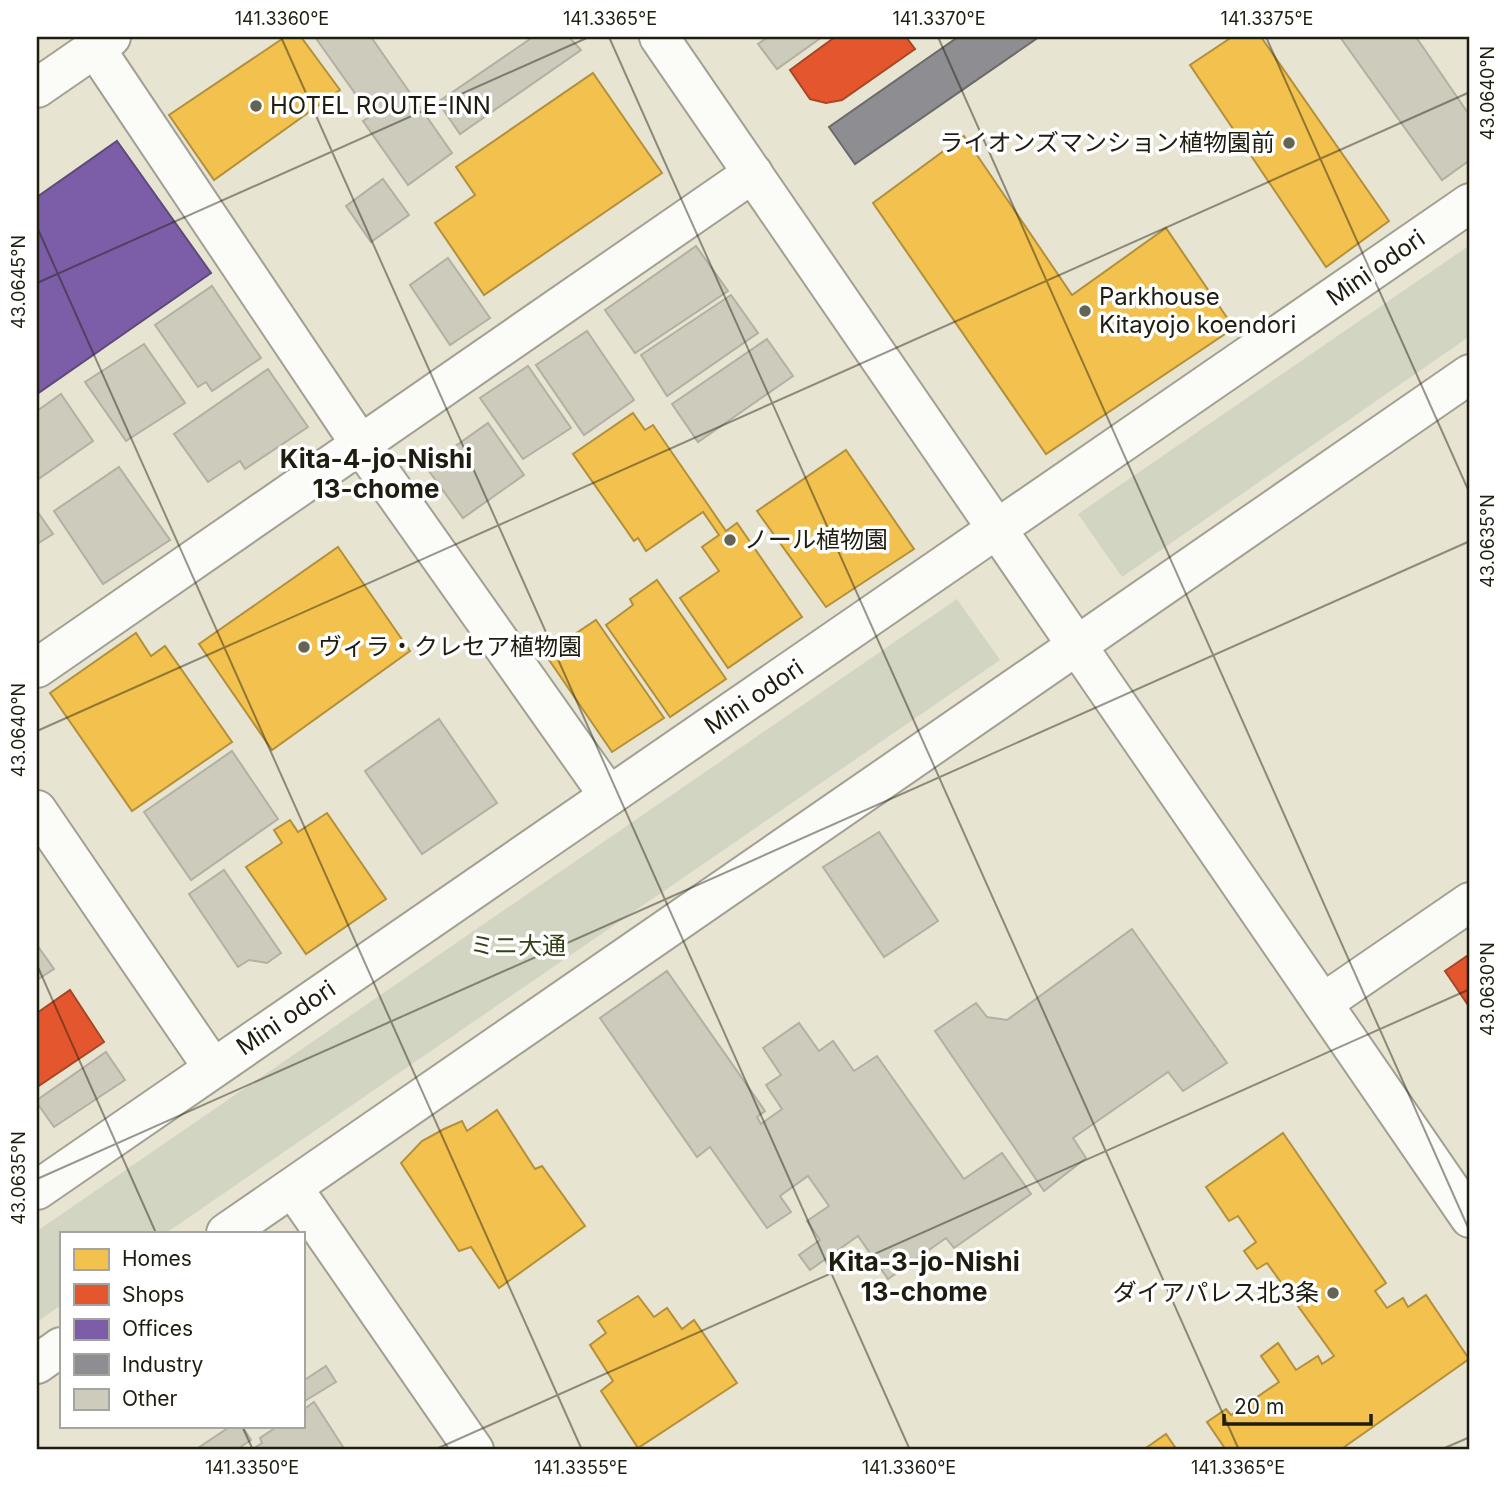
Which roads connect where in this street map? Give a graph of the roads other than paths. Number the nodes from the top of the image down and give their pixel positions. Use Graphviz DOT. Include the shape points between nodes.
graph roads {
  1 [pos="659,37"];
  2 [pos="103,42"];
  3 [pos="37,88"];
  4 [pos="753,173"];
  5 [pos="1470,203"];
  6 [pos="1470,374"];
  7 [pos="361,445"];
  8 [pos="997,529"];
  9 [pos="1077,646"];
  10 [pos="37,668"];
  11 [pos="609,796"];
  12 [pos="37,810"];
  13 [pos="1470,902"];
  14 [pos="1323,1003"];
  15 [pos="214,1068"];
  16 [pos="293,1188"];
  17 [pos="37,1190"];
  18 [pos="1470,1218"];
  19 [pos="227,1232"];
  20 [pos="60,1348"];
  21 [pos="37,1364"];
  22 [pos="474,1450"];
  1 -- 4 [label="street"];
  2 -- 3 [label="street"];
  2 -- 7 [label="street"];
  4 -- 7 [label="street"];
  4 -- 8 [label="street"];
  5 -- 8 [label="street, Mini odori"];
  6 -- 9 [label="street"];
  7 -- 10 [label="street"];
  7 -- 11 [label="street"];
  8 -- 9 [label="street"];
  8 -- 11 [label="street, Mini odori"];
  9 -- 14 [label="street"];
  9 -- 16 [label="street"];
  11 -- 15 [label="street, Mini odori"];
  12 -- 15 [label="street"];
  13 -- 14 [label="street"];
  14 -- 18 [label="street"];
  15 -- 17 [label="street, Mini odori"];
  16 -- 19 [label="street"];
  16 -- 22 [label="street"];
  20 -- 21 [label="street"];
}
